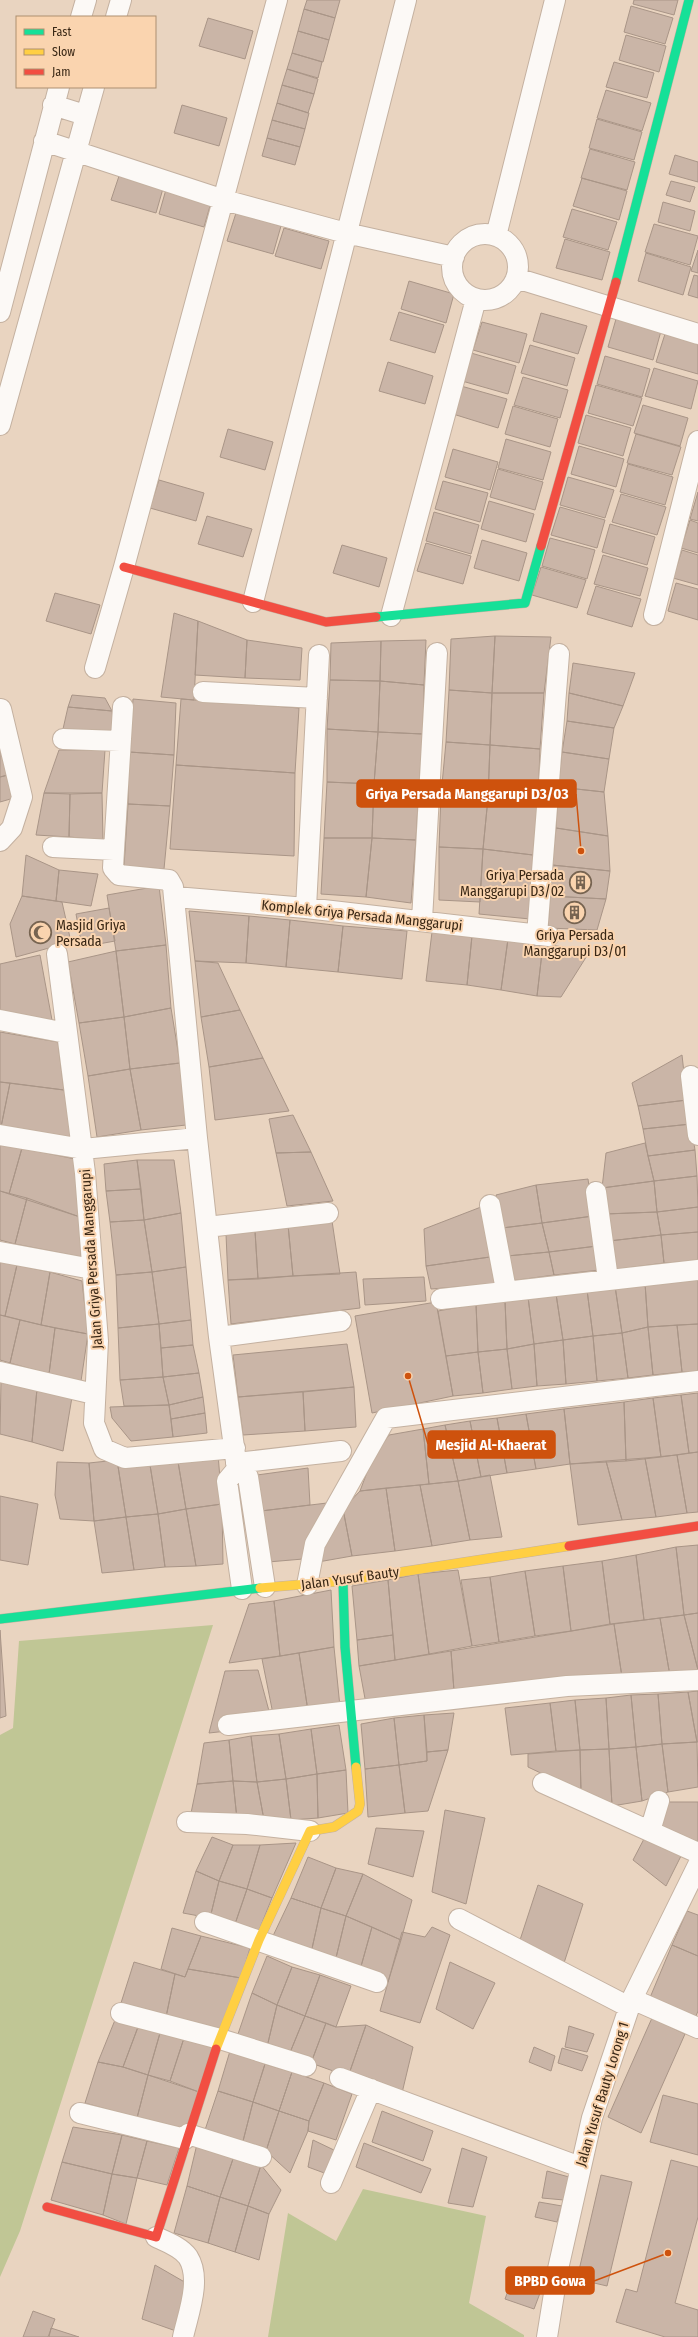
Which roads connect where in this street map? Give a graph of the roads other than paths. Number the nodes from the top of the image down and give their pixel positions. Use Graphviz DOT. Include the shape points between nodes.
graph roads {
  1 [pos="86,0"];
  2 [pos="121,0"];
  3 [pos="276,0"];
  4 [pos="406,0"];
  5 [pos="555,0"];
  6 [pos="689,0"];
  7 [pos="81,16"];
  8 [pos="116,16"];
  9 [pos="94,88"];
  10 [pos="56,96"];
  11 [pos="85,115"];
  12 [pos="44,141"];
  13 [pos="76,151"];
  14 [pos="224,200"];
  15 [pos="346,233"];
  16 [pos="496,236"];
  17 [pos="454,257"];
  18 [pos="516,278"];
  19 [pos="476,299"];
  20 [pos="610,307"];
  21 [pos="0,312"];
  22 [pos="698,334"];
  23 [pos="0,426"];
  24 [pos="698,440"];
  25 [pos="124,567"];
  26 [pos="252,602"];
  27 [pos="654,614"];
  28 [pos="391,616"];
  29 [pos="437,652"];
  30 [pos="559,654"];
  31 [pos="319,655"];
  32 [pos="95,668"];
  33 [pos="203,692"];
  34 [pos="317,698"];
  35 [pos="122,707"];
  36 [pos="1,709"];
  37 [pos="63,740"];
  38 [pos="120,741"];
  39 [pos="8,815"];
  40 [pos="1,839"];
  41 [pos="53,847"];
  42 [pos="114,850"];
  43 [pos="175,897"];
  44 [pos="306,908"];
  45 [pos="422,920"];
  46 [pos="57,954"];
  47 [pos="0,1020"];
  48 [pos="66,1033"];
  49 [pos="691,1076"];
  50 [pos="0,1135"];
  51 [pos="698,1135"];
  52 [pos="197,1138"];
  53 [pos="83,1148"];
  54 [pos="596,1192"];
  55 [pos="490,1205"];
  56 [pos="328,1213"];
  57 [pos="207,1227"];
  58 [pos="0,1252"];
  59 [pos="92,1269"];
  60 [pos="698,1270"];
  61 [pos="608,1279"];
  62 [pos="506,1290"];
  63 [pos="441,1299"];
  64 [pos="340,1321"];
  65 [pos="219,1337"];
  66 [pos="0,1372"];
  67 [pos="698,1381"];
  68 [pos="94,1394"];
  69 [pos="341,1451"];
  70 [pos="236,1460"];
  71 [pos="698,1526"];
  72 [pos="343,1581"];
  73 [pos="307,1585"];
  74 [pos="265,1587"];
  75 [pos="242,1589"];
  76 [pos="0,1619"];
  77 [pos="698,1680"];
  78 [pos="352,1710"];
  79 [pos="228,1725"];
  80 [pos="543,1783"];
  81 [pos="659,1801"];
  82 [pos="187,1822"];
  83 [pos="310,1831"];
  84 [pos="650,1831"];
  85 [pos="698,1865"];
  86 [pos="459,1919"];
  87 [pos="205,1922"];
  88 [pos="259,1941"];
  89 [pos="378,1982"];
  90 [pos="631,2003"];
  91 [pos="121,2013"];
  92 [pos="698,2028"];
  93 [pos="220,2039"];
  94 [pos="306,2066"];
  95 [pos="340,2078"];
  96 [pos="371,2089"];
  97 [pos="80,2113"];
  98 [pos="187,2136"];
  99 [pos="262,2157"];
  100 [pos="580,2167"];
  101 [pos="331,2183"];
  102 [pos="47,2207"];
  103 [pos="156,2237"];
  104 [pos="183,2337"];
  105 [pos="547,2337"];
  1 -- 7 [label="street"];
  2 -- 8 [label="street"];
  3 -- 14 [label="street"];
  4 -- 15 [label="street"];
  5 -- 16 [label="street"];
  6 -- 20 [label="street"];
  9 -- 11 [label="street"];
  10 -- 11 [label="street"];
  10 -- 12 [label="street"];
  11 -- 13 [label="street"];
  12 -- 13 [label="street"];
  12 -- 21 [label="street"];
  13 -- 14 [label="street"];
  13 -- 23 [label="street"];
  14 -- 15 [label="street"];
  14 -- 25 [label="street"];
  15 -- 17 [label="street"];
  15 -- 26 [label="street"];
  16 -- 17 [label="street" via="475,235 458,247"];
  16 -- 18 [label="street" via="513,250 518,261"];
  17 -- 19 [label="street" via="454,278 466,294"];
  18 -- 19 [label="street" via="507,292 497,298"];
  18 -- 20 [label="street"];
  19 -- 28 [label="street"];
  20 -- 22 [label="street"];
  20 -- 28 [label="street" via="524,603"];
  24 -- 27 [label="street"];
  25 -- 26 [label="street"];
  25 -- 32 [label="street"];
  26 -- 28 [label="street" via="326,622"];
  29 -- 45 [label="street"];
  30 -- 45 [label="street, Komplek Griya Persada Manggarupi" via="543,935"];
  31 -- 34 [label="street"];
  33 -- 34 [label="street"];
  34 -- 44 [label="street"];
  35 -- 38 [label="street"];
  36 -- 39 [label="street" via="22,789 22,797"];
  37 -- 38 [label="street"];
  38 -- 42 [label="street"];
  39 -- 40 [label="street" via="12,828"];
  41 -- 42 [label="street"];
  42 -- 43 [label="street" via="115,872 119,876 169,880 174,887"];
  43 -- 44 [label="street, Komplek Griya Persada Manggarupi"];
  43 -- 52 [label="street"];
  44 -- 45 [label="street, Komplek Griya Persada Manggarupi"];
  46 -- 48 [label="street, Jalan Griya Persada Manggarupi"];
  47 -- 48 [label="street"];
  48 -- 53 [label="street, Jalan Griya Persada Manggarupi"];
  49 -- 51 [label="street"];
  50 -- 53 [label="street, Jalan Griya Persada Manggarupi"];
  52 -- 53 [label="street, Jalan Griya Persada Manggarupi"];
  52 -- 57 [label="street"];
  53 -- 59 [label="street, Jalan Griya Persada Manggarupi"];
  54 -- 61 [label="street"];
  55 -- 62 [label="street"];
  56 -- 57 [label="street"];
  57 -- 65 [label="street"];
  58 -- 59 [label="street"];
  59 -- 68 [label="street, Jalan Griya Persada Manggarupi" via="98,1340"];
  60 -- 61 [label="street"];
  61 -- 62 [label="street"];
  62 -- 63 [label="street"];
  64 -- 65 [label="street"];
  65 -- 70 [label="street"];
  66 -- 68 [label="street"];
  67 -- 73 [label="street" via="386,1418 315,1544"];
  68 -- 70 [label="street, Jalan Griya Persada Manggarupi" via="94,1423 104,1450 125,1458"];
  69 -- 70 [label="street, Jalan Griya Persada Manggarupi"];
  70 -- 74 [label="street" via="248,1477"];
  70 -- 75 [label="street" via="227,1481"];
  71 -- 72 [label="street, Jalan Yusuf Bauty"];
  72 -- 73 [label="street, Jalan Yusuf Bauty"];
  72 -- 78 [label="street" via="345,1646"];
  73 -- 74 [label="street, Jalan Yusuf Bauty"];
  74 -- 75 [label="street, Jalan Yusuf Bauty"];
  75 -- 76 [label="street, Jalan Yusuf Bauty"];
  77 -- 78 [label="street" via="567,1686"];
  78 -- 79 [label="street"];
  78 -- 83 [label="street" via="360,1804 358,1811 334,1827"];
  80 -- 84 [label="street"];
  81 -- 84 [label="street"];
  82 -- 83 [label="street" via="247,1824"];
  83 -- 88 [label="street"];
  84 -- 85 [label="street"];
  85 -- 90 [label="street, Jalan Yusuf Bauty Lorong 1"];
  86 -- 90 [label="street"];
  87 -- 88 [label="street"];
  88 -- 89 [label="street"];
  88 -- 93 [label="street"];
  90 -- 92 [label="street"];
  90 -- 100 [label="street, Jalan Yusuf Bauty Lorong 1" via="592,2118"];
  91 -- 93 [label="street"];
  93 -- 94 [label="street"];
  93 -- 98 [label="street"];
  95 -- 96 [label="street"];
  96 -- 100 [label="street"];
  96 -- 101 [label="street"];
  97 -- 98 [label="street"];
  98 -- 99 [label="street"];
  98 -- 103 [label="street"];
  100 -- 105 [label="street, Jalan Yusuf Bauty Lorong 1" via="558,2269"];
  102 -- 103 [label="street"];
  103 -- 104 [label="street" via="172,2244 188,2257 192,2268 194,2283"];
}
